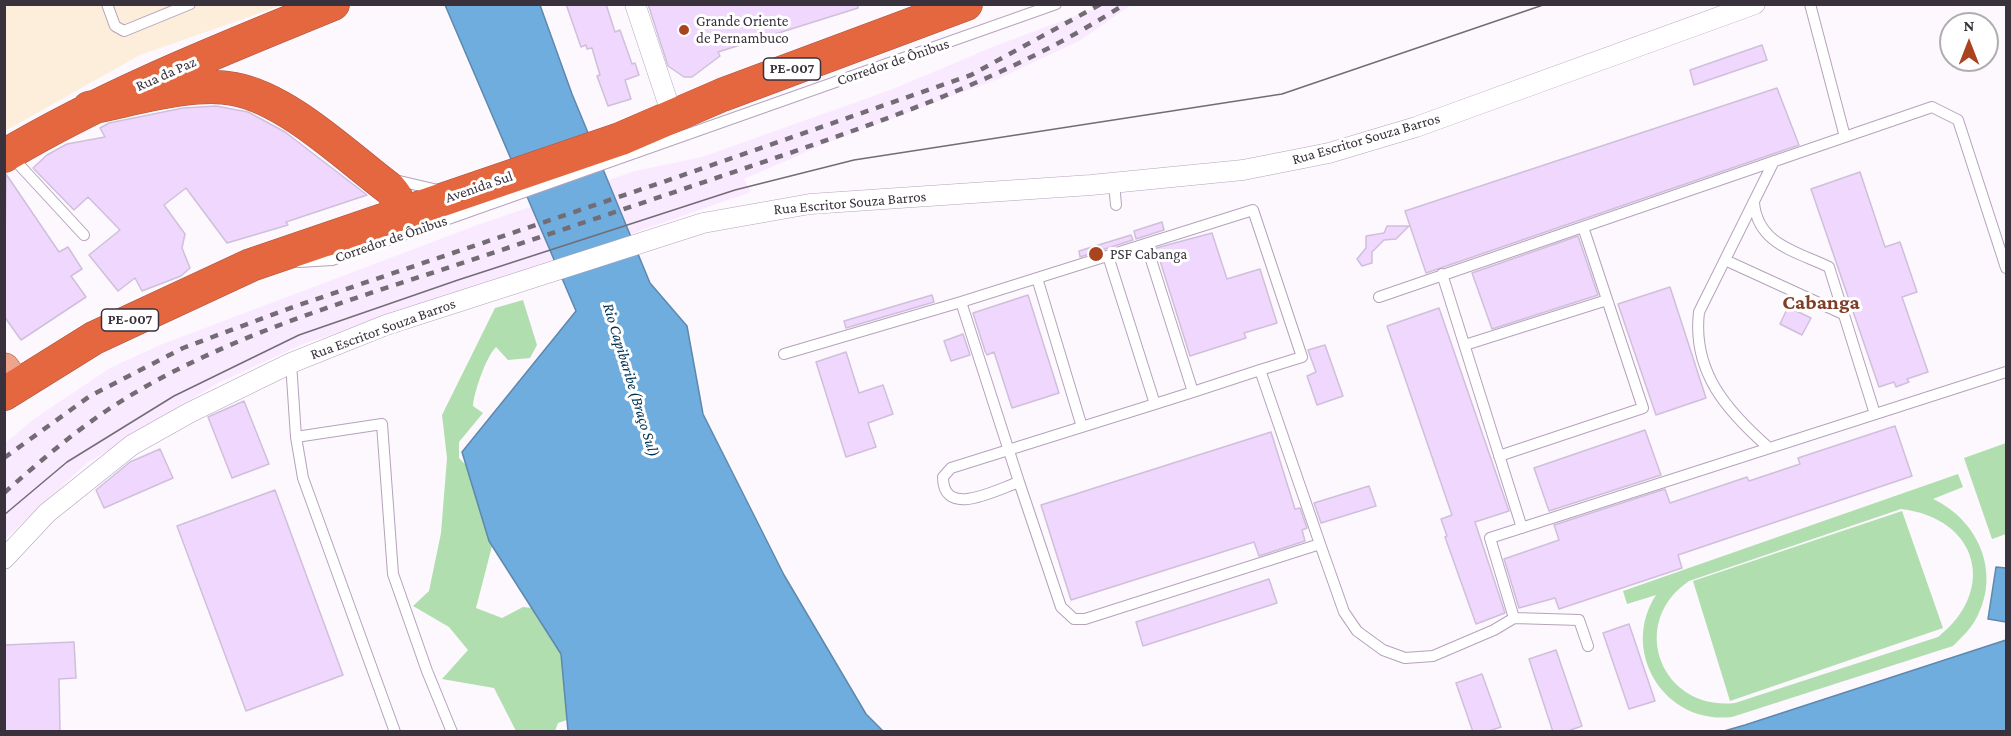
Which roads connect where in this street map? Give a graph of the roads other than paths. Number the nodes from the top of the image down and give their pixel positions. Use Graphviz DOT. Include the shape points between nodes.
graph roads {
  1 [pos="107,4"];
  2 [pos="190,4"];
  3 [pos="333,4"];
  4 [pos="635,4"];
  5 [pos="966,4"];
  6 [pos="1056,4"];
  7 [pos="1755,4"];
  8 [pos="1810,4"];
  9 [pos="89,108"];
  10 [pos="672,115"];
  11 [pos="1845,137"];
  12 [pos="624,147"];
  13 [pos="7,155"];
  14 [pos="1774,161"];
  15 [pos="366,170"];
  16 [pos="1114,183"];
  17 [pos="459,195"];
  18 [pos="494,196"];
  19 [pos="1754,202"];
  20 [pos="1116,205"];
  21 [pos="396,215"];
  22 [pos="1583,227"];
  23 [pos="2001,234"];
  24 [pos="84,235"];
  25 [pos="1146,244"];
  26 [pos="1108,256"];
  27 [pos="1725,260"];
  28 [pos="250,265"];
  29 [pos="2007,268"];
  30 [pos="1442,274"];
  31 [pos="1037,278"];
  32 [pos="1379,297"];
  33 [pos="1607,300"];
  34 [pos="961,302"];
  35 [pos="1843,314"];
  36 [pos="1465,345"];
  37 [pos="784,354"];
  38 [pos="291,363"];
  39 [pos="1260,370"];
  40 [pos="2007,372"];
  41 [pos="8,383"];
  42 [pos="1193,392"];
  43 [pos="1155,404"];
  44 [pos="1875,414"];
  45 [pos="1082,427"];
  46 [pos="296,437"];
  47 [pos="1769,448"];
  48 [pos="1008,450"];
  49 [pos="1499,456"];
  50 [pos="1019,482"];
  51 [pos="1522,528"];
  52 [pos="1320,544"];
  53 [pos="4,559"];
  54 [pos="1514,618"];
  55 [pos="1588,646"];
  56 [pos="395,732"];
  57 [pos="452,732"];
  1 -- 2 [label="lane" via="115,27 124,31"];
  3 -- 9 [label="highway, Rua da Paz"];
  4 -- 10 [label="street"];
  5 -- 10 [label="highway, Avenida Sul / PE-007"];
  6 -- 12 [label="lane, Corredor de Ônibus"];
  7 -- 16 [label="street, Rua Escritor Souza Barros" via="1416,127 1329,153 1243,170"];
  8 -- 11 [label="lane"];
  9 -- 13 [label="highway, Rua da Paz"];
  9 -- 15 [label="highway" via="194,89 233,89 255,95 290,113"];
  10 -- 12 [label="highway, Avenida Sul / PE-007"];
  11 -- 14 [label="lane"];
  11 -- 23 [label="lane" via="1932,107 1947,112 1958,120"];
  12 -- 18 [label="highway, Avenida Sul / PE-007"];
  13 -- 24 [label="lane"];
  14 -- 19 [label="lane"];
  14 -- 22 [label="lane"];
  15 -- 17 [label="lane"];
  15 -- 21 [label="highway" via="398,198 400,207"];
  16 -- 20 [label="lane"];
  16 -- 38 [label="street, Rua Escritor Souza Barros" via="810,204 703,223 386,325"];
  17 -- 18 [label="highway, Avenida Sul / PE-007"];
  17 -- 21 [label="highway, Avenida Sul / PE-007"];
  18 -- 28 [label="lane, Corredor de Ônibus" via="332,260"];
  19 -- 27 [label="lane"];
  19 -- 35 [label="lane" via="1758,224 1769,238 1829,267"];
  21 -- 28 [label="highway, Avenida Sul / PE-007"];
  22 -- 30 [label="lane"];
  22 -- 33 [label="lane"];
  23 -- 29 [label="lane"];
  25 -- 26 [label="lane"];
  25 -- 39 [label="lane" via="1253,210 1302,357"];
  25 -- 42 [label="lane"];
  26 -- 31 [label="lane"];
  26 -- 43 [label="lane"];
  27 -- 35 [label="lane"];
  27 -- 47 [label="lane" via="1699,312 1696,336 1721,401"];
  28 -- 41 [label="highway, Avenida Sul / PE-007"];
  30 -- 32 [label="lane"];
  30 -- 36 [label="lane"];
  31 -- 34 [label="lane"];
  31 -- 45 [label="lane"];
  33 -- 36 [label="lane"];
  33 -- 49 [label="lane" via="1643,408"];
  34 -- 37 [label="lane"];
  34 -- 48 [label="lane"];
  35 -- 44 [label="lane"];
  36 -- 49 [label="lane"];
  38 -- 46 [label="lane"];
  38 -- 53 [label="street, Rua Escritor Souza Barros" via="132,445 47,513"];
  39 -- 42 [label="lane"];
  39 -- 52 [label="lane"];
  40 -- 44 [label="lane"];
  42 -- 43 [label="lane"];
  43 -- 45 [label="lane"];
  44 -- 47 [label="lane"];
  45 -- 48 [label="lane"];
  46 -- 56 [label="lane" via="303,478"];
  46 -- 57 [label="lane" via="382,424 393,574"];
  47 -- 51 [label="lane"];
  48 -- 50 [label="lane"];
  48 -- 50 [label="lane" via="951,468 943,477 943,489 951,498 962,501"];
  49 -- 51 [label="lane"];
  50 -- 52 [label="lane" via="1061,607 1074,619 1085,619"];
  51 -- 54 [label="lane" via="1490,538"];
  52 -- 54 [label="lane" via="1344,612 1357,631 1383,650 1405,658 1432,656"];
  54 -- 55 [label="lane" via="1579,620"];
}
